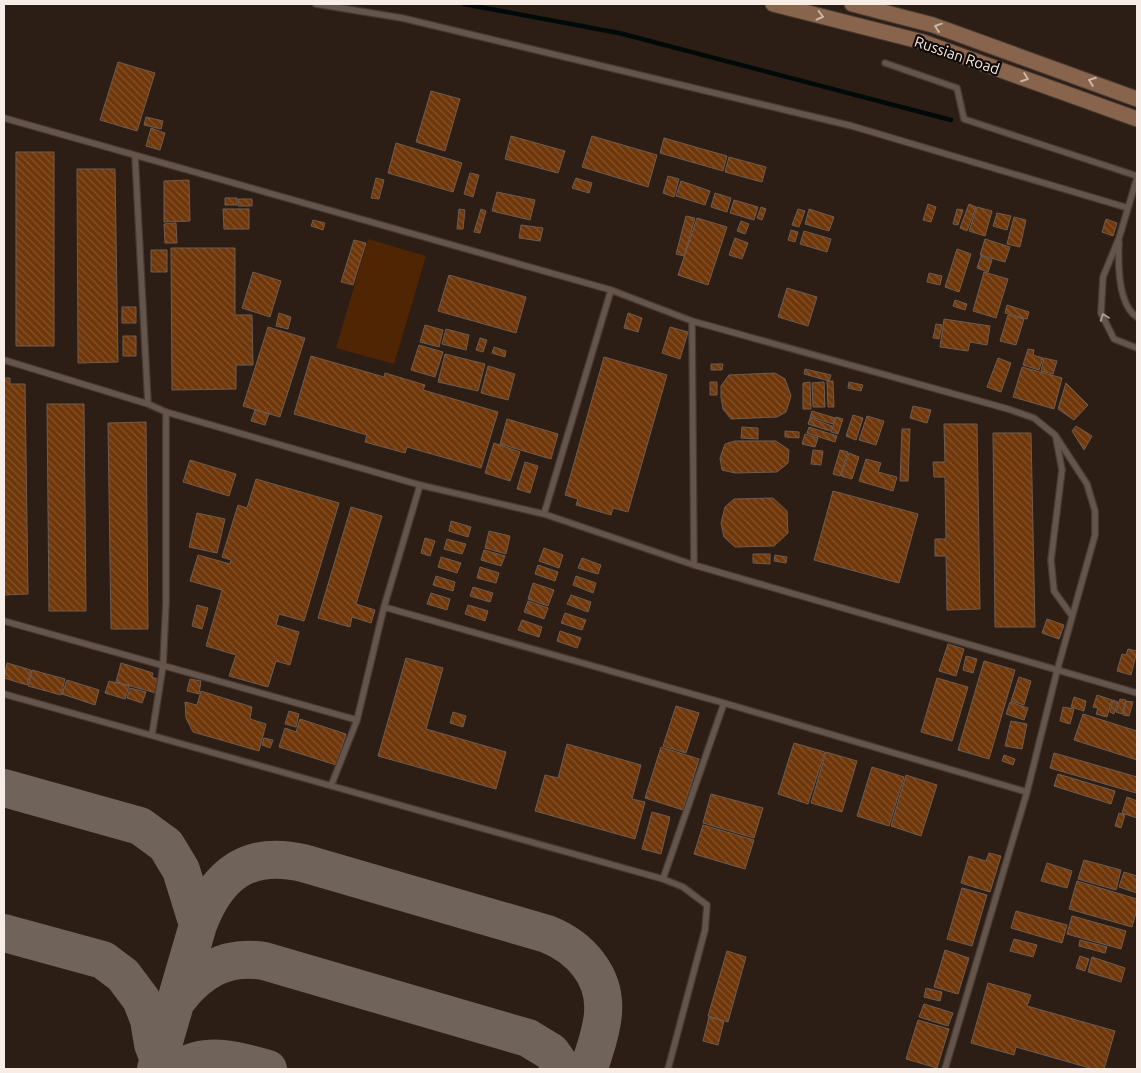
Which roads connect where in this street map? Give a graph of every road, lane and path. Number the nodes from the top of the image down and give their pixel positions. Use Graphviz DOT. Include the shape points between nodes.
graph roads {
  1 [pos="316,4"];
  2 [pos="772,4"];
  3 [pos="852,4"];
  4 [pos="885,63"];
  5 [pos="1137,99"];
  6 [pos="4,118"];
  7 [pos="1137,119"];
  8 [pos="135,156"];
  9 [pos="1137,177"];
  10 [pos="1128,208"];
  11 [pos="1119,238"];
  12 [pos="611,290"];
  13 [pos="1137,317"];
  14 [pos="692,321"];
  15 [pos="1137,348"];
  16 [pos="4,360"];
  17 [pos="148,404"];
  18 [pos="166,412"];
  19 [pos="1055,435"];
  20 [pos="420,485"];
  21 [pos="544,514"];
  22 [pos="694,566"];
  23 [pos="384,607"];
  24 [pos="1072,616"];
  25 [pos="4,620"];
  26 [pos="163,666"];
  27 [pos="1057,671"];
  28 [pos="1137,693"];
  29 [pos="4,694"];
  30 [pos="724,703"];
  31 [pos="356,720"];
  32 [pos="152,735"];
  33 [pos="332,786"];
  34 [pos="1027,792"];
  35 [pos="663,879"];
  36 [pos="668,1069"];
  37 [pos="945,1069"];
  1 -- 10 [label="lane" via="402,18 852,126"];
  2 -- 7 [label="main road, Russian Road, one-way" via="922,42"];
  5 -- 3 [label="main road, Russian Road, one-way" via="932,25"];
  4 -- 9 [label="lane" via="957,88 964,119"];
  6 -- 8 [label="lane"];
  8 -- 12 [label="lane"];
  8 -- 17 [label="lane"];
  9 -- 10 [label="lane"];
  10 -- 11 [label="lane"];
  11 -- 13 [label="lane" via="1121,288"];
  15 -- 11 [label="lane, one-way" via="1114,338 1101,313 1103,277"];
  12 -- 14 [label="lane"];
  12 -- 21 [label="lane"];
  14 -- 19 [label="lane" via="1008,409 1034,418"];
  14 -- 22 [label="lane"];
  16 -- 17 [label="lane"];
  17 -- 18 [label="lane"];
  18 -- 20 [label="lane"];
  18 -- 26 [label="lane"];
  19 -- 24 [label="lane" via="1062,470 1051,560 1054,591"];
  19 -- 24 [label="lane" via="1087,484 1096,511 1095,534"];
  20 -- 21 [label="lane"];
  20 -- 23 [label="lane"];
  21 -- 22 [label="lane"];
  22 -- 27 [label="lane"];
  23 -- 30 [label="lane"];
  23 -- 31 [label="lane"];
  24 -- 27 [label="lane"];
  25 -- 26 [label="lane"];
  26 -- 31 [label="lane"];
  26 -- 32 [label="lane"];
  27 -- 28 [label="lane"];
  27 -- 34 [label="lane"];
  29 -- 32 [label="lane"];
  30 -- 34 [label="lane"];
  30 -- 35 [label="lane"];
  31 -- 33 [label="lane"];
  32 -- 33 [label="lane"];
  33 -- 35 [label="lane"];
  34 -- 37 [label="lane"];
  35 -- 36 [label="lane" via="683,887 708,905 705,930"];
}
